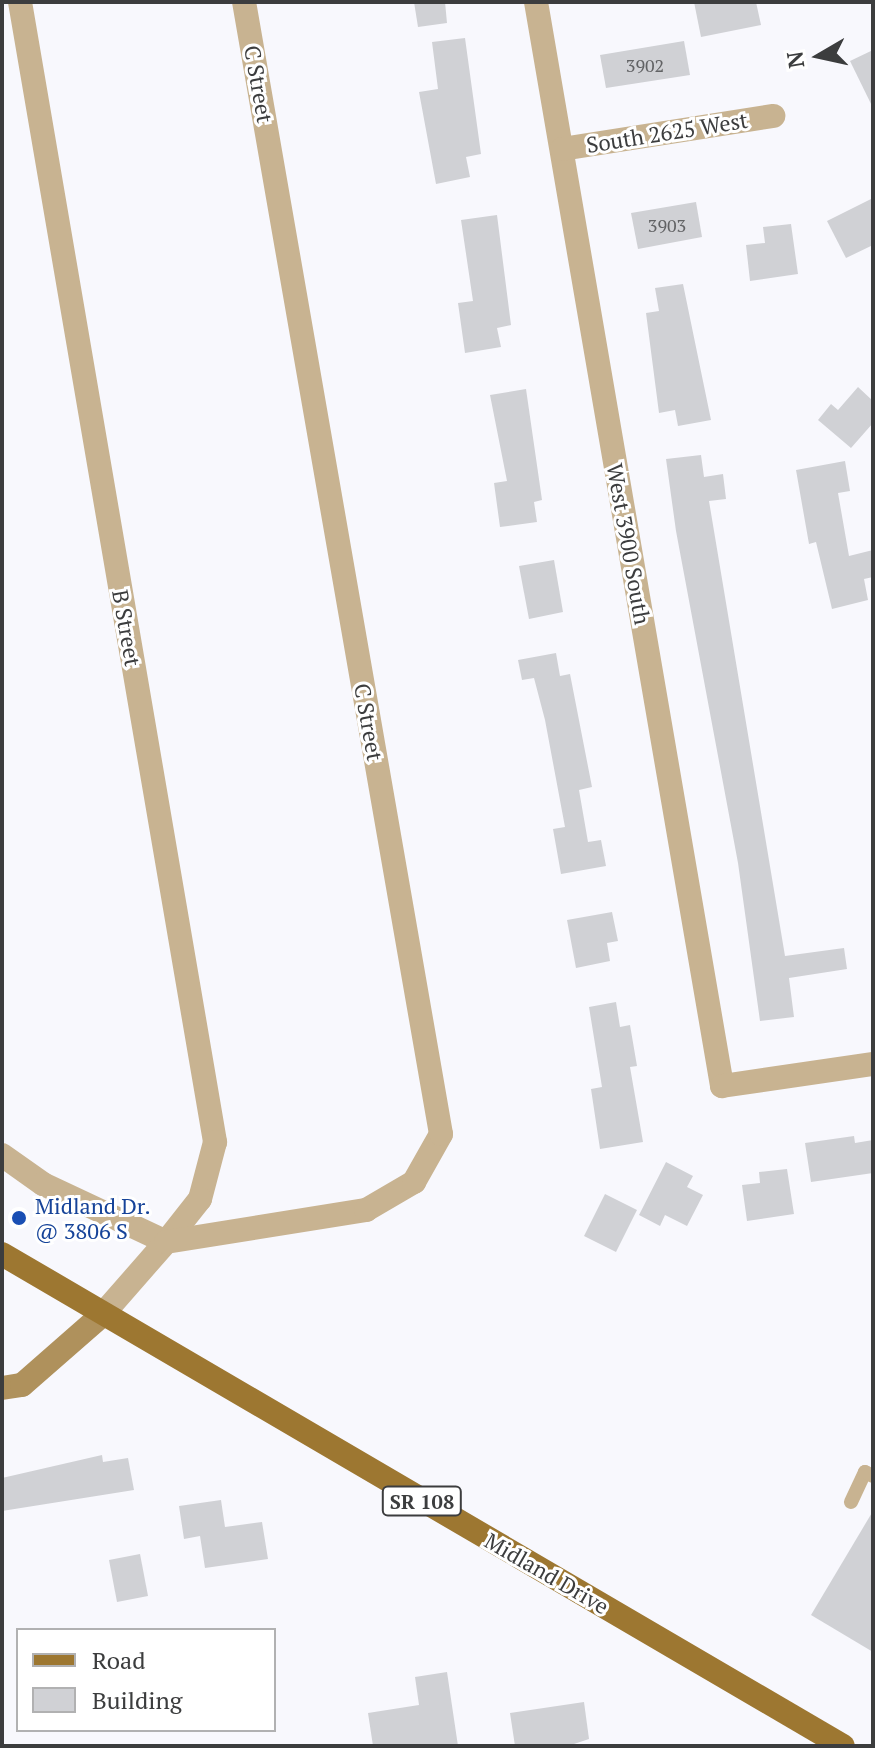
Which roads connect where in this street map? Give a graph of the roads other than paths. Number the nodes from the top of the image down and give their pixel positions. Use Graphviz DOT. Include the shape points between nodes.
graph roads {
  1 [pos="20,2"];
  2 [pos="244,2"];
  3 [pos="536,2"];
  4 [pos="773,116"];
  5 [pos="562,149"];
  6 [pos="873,1064"];
  7 [pos="2,1155"];
  8 [pos="166,1242"];
  9 [pos="2,1254"];
  10 [pos="103,1314"];
  11 [pos="2,1388"];
  12 [pos="873,1476"];
  13 [pos="851,1502"];
  14 [pos="843,1746"];
  1 -- 8 [label="street, B Street" via="215,1142 200,1199"];
  2 -- 8 [label="street, C Street" via="441,1134 414,1182 366,1210"];
  3 -- 5 [label="street, West 3900 South"];
  4 -- 5 [label="street, South 2625 West"];
  5 -- 6 [label="street, West 3900 South" via="722,1086"];
  7 -- 8 [label="street" via="43,1184"];
  8 -- 10 [label="street, B Street"];
  9 -- 10 [label="main road, Midland Drive / SR 108"];
  10 -- 11 [label="street" via="22,1385"];
  10 -- 14 [label="main road, Midland Drive / SR 108"];
  12 -- 13 [label="lane" via="865,1472"];
}
